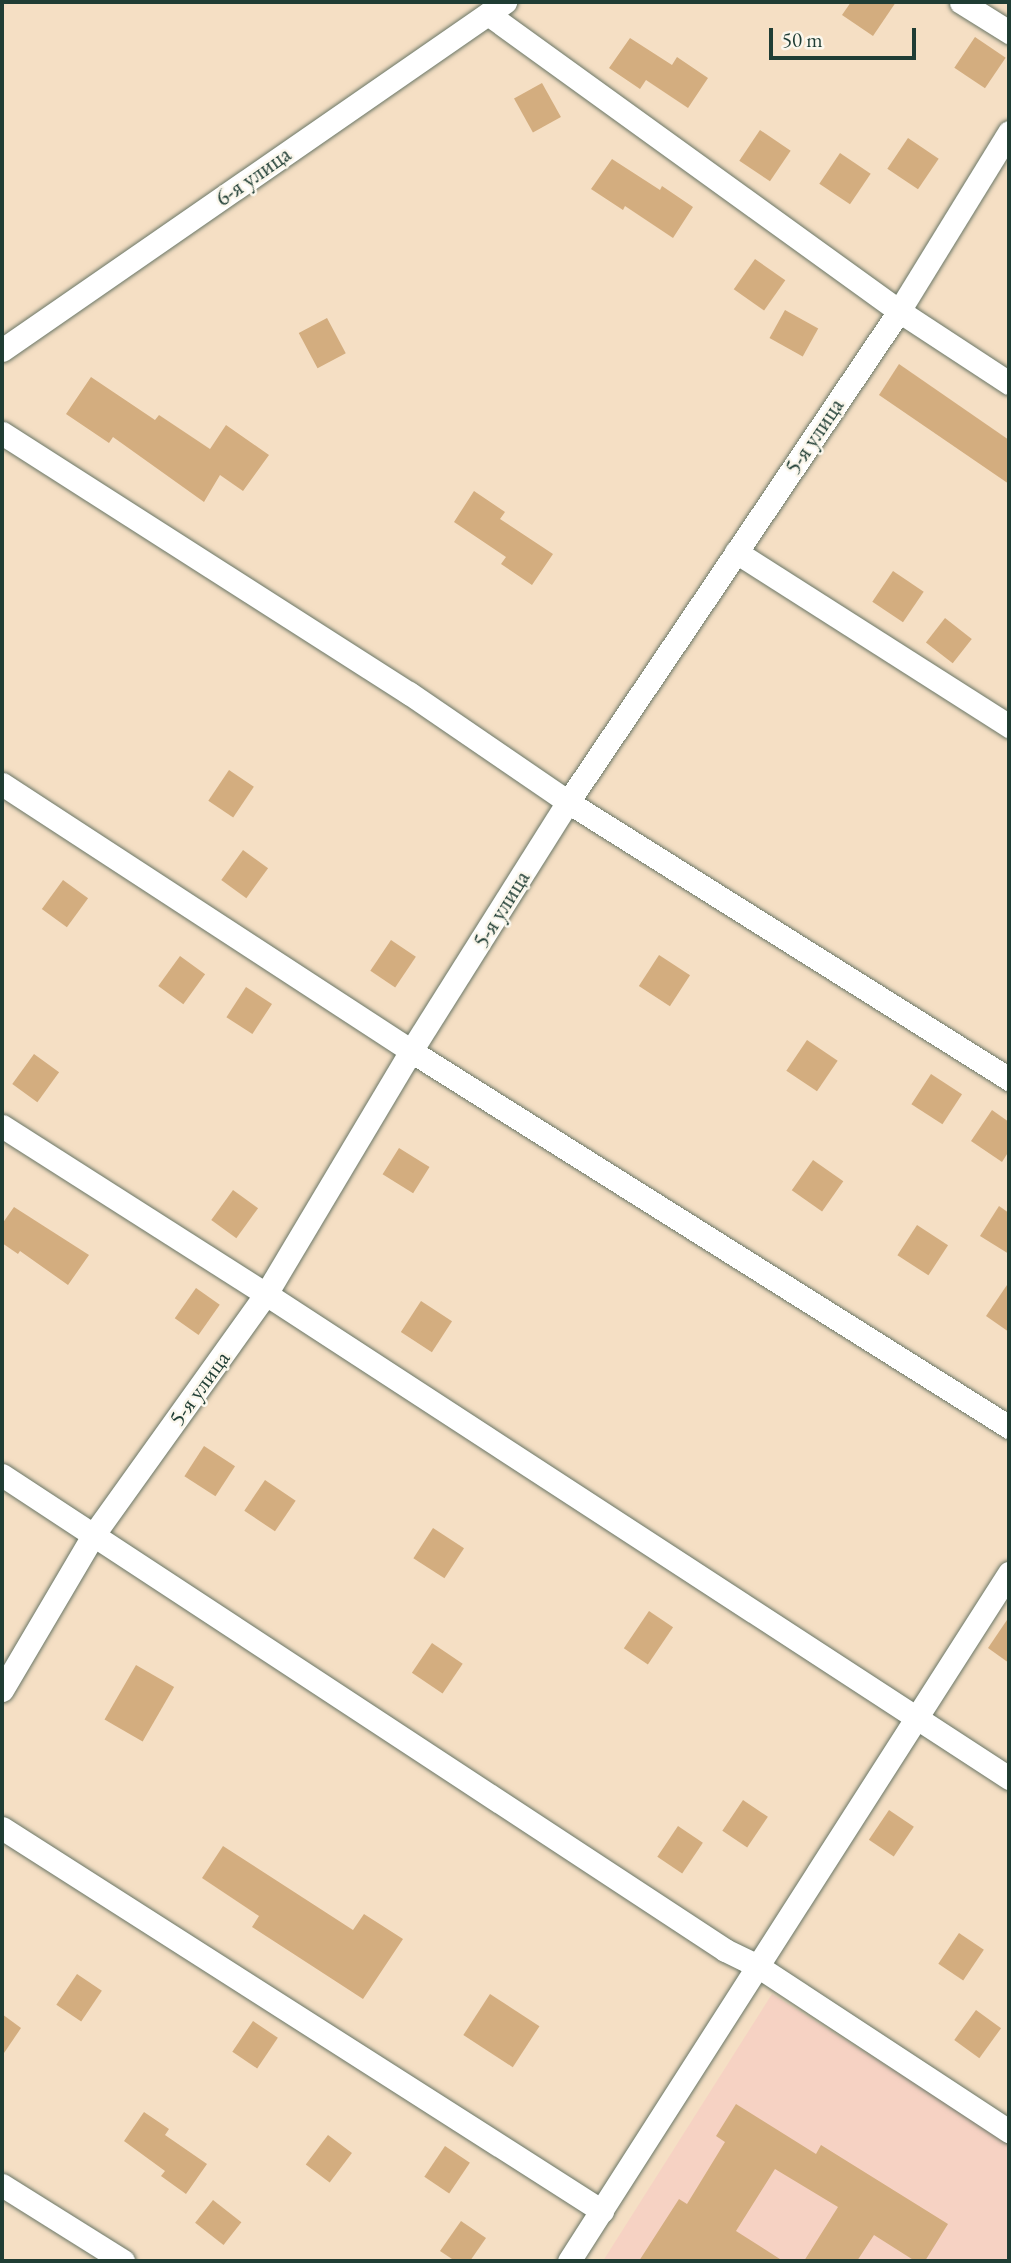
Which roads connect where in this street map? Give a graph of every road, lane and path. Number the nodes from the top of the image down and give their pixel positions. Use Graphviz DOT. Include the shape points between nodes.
graph roads {
  1 [pos="961,2"];
  2 [pos="496,8"];
  3 [pos="1009,33"];
  4 [pos="1009,132"];
  5 [pos="899,311"];
  6 [pos="2,350"];
  7 [pos="1009,383"];
  8 [pos="2,433"];
  9 [pos="736,552"];
  10 [pos="1009,726"];
  11 [pos="2,784"];
  12 [pos="568,802"];
  13 [pos="411,1051"];
  14 [pos="1009,1079"];
  15 [pos="2,1126"];
  16 [pos="267,1294"];
  17 [pos="1009,1427"];
  18 [pos="2,1475"];
  19 [pos="94,1534"];
  20 [pos="1009,1573"];
  21 [pos="2,1690"];
  22 [pos="916,1717"];
  23 [pos="1009,1778"];
  24 [pos="2,1828"];
  25 [pos="756,1965"];
  26 [pos="1009,2131"];
  27 [pos="2,2185"];
  28 [pos="602,2211"];
  29 [pos="123,2261"];
  30 [pos="569,2261"];
  1 -- 3 [label="street"];
  2 -- 5 [label="street"];
  2 -- 6 [label="street, 6-я улица"];
  4 -- 5 [label="street, 5-я улица"];
  5 -- 7 [label="street"];
  5 -- 9 [label="street, 5-я улица"];
  8 -- 12 [label="street" via="409,693"];
  9 -- 10 [label="street"];
  9 -- 12 [label="street, 5-я улица"];
  11 -- 13 [label="street"];
  12 -- 13 [label="street, 5-я улица"];
  12 -- 14 [label="street"];
  13 -- 16 [label="street, 5-я улица"];
  13 -- 17 [label="street"];
  15 -- 16 [label="street"];
  16 -- 19 [label="street, 5-я улица"];
  16 -- 22 [label="street"];
  18 -- 19 [label="street"];
  19 -- 21 [label="street, 5-я улица"];
  19 -- 25 [label="street" via="702,1935"];
  20 -- 22 [label="street"];
  22 -- 23 [label="street"];
  22 -- 25 [label="street"];
  24 -- 28 [label="street"];
  25 -- 26 [label="street"];
  25 -- 28 [label="street"];
  27 -- 29 [label="street"];
  28 -- 30 [label="street"];
}
